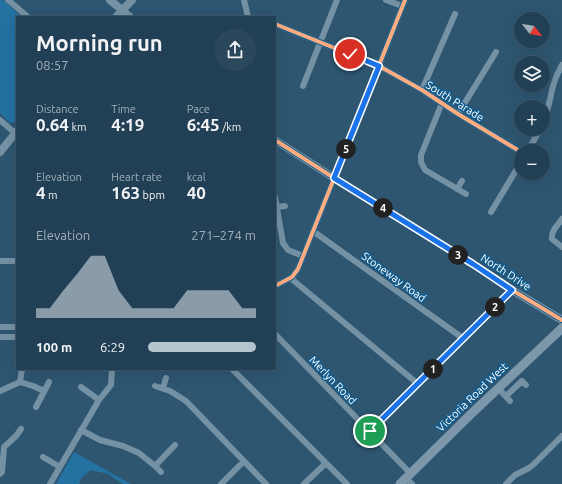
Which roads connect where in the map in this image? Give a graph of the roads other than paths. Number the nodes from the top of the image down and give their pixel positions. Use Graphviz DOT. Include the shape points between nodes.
graph roads {
  1 [pos="8,0"];
  2 [pos="110,0"];
  3 [pos="132,0"];
  4 [pos="244,0"];
  5 [pos="337,0"];
  6 [pos="386,0"];
  7 [pos="404,3"];
  8 [pos="122,10"];
  9 [pos="455,14"];
  10 [pos="27,16"];
  11 [pos="117,16"];
  12 [pos="129,16"];
  13 [pos="248,16"];
  14 [pos="276,24"];
  15 [pos="321,42"];
  16 [pos="496,52"];
  17 [pos="562,65"];
  18 [pos="379,66"];
  19 [pos="303,86"];
  20 [pos="422,90"];
  21 [pos="549,100"];
  22 [pos="442,103"];
  23 [pos="458,114"];
  24 [pos="0,120"];
  25 [pos="16,132"];
  26 [pos="276,141"];
  27 [pos="514,148"];
  28 [pos="0,152"];
  29 [pos="514,174"];
  30 [pos="334,178"];
  31 [pos="462,181"];
  32 [pos="457,189"];
  33 [pos="466,194"];
  34 [pos="276,202"];
  35 [pos="286,206"];
  36 [pos="277,208"];
  37 [pos="491,212"];
  38 [pos="562,219"];
  39 [pos="313,232"];
  40 [pos="562,247"];
  41 [pos="7,254"];
  42 [pos="303,256"];
  43 [pos="3,261"];
  44 [pos="16,261"];
  45 [pos="292,277"];
  46 [pos="276,285"];
  47 [pos="512,290"];
  48 [pos="562,320"];
  49 [pos="0,327"];
  50 [pos="16,327"];
  51 [pos="562,328"];
  52 [pos="276,335"];
  53 [pos="0,336"];
  54 [pos="16,337"];
  55 [pos="464,339"];
  56 [pos="22,370"];
  57 [pos="112,370"];
  58 [pos="233,370"];
  59 [pos="166,378"];
  60 [pos="20,382"];
  61 [pos="49,382"];
  62 [pos="418,384"];
  63 [pos="526,385"];
  64 [pos="155,386"];
  65 [pos="81,387"];
  66 [pos="163,388"];
  67 [pos="498,388"];
  68 [pos="0,391"];
  69 [pos="44,391"];
  70 [pos="99,400"];
  71 [pos="36,406"];
  72 [pos="21,429"];
  73 [pos="81,430"];
  74 [pos="370,431"];
  75 [pos="562,436"];
  76 [pos="175,445"];
  77 [pos="2,446"];
  78 [pos="43,457"];
  79 [pos="244,461"];
  80 [pos="326,463"];
  81 [pos="155,466"];
  82 [pos="60,467"];
  83 [pos="161,472"];
  84 [pos="1,473"];
  85 [pos="9,475"];
  86 [pos="407,480"];
  87 [pos="50,484"];
  88 [pos="221,484"];
  89 [pos="266,484"];
  90 [pos="304,484"];
  91 [pos="347,484"];
  92 [pos="506,484"];
  1 -- 10 [label="street"];
  2 -- 8 [label="street"];
  3 -- 8 [label="street"];
  4 -- 13 [label="street"];
  5 -- 15 [label="street"];
  6 -- 7 [label="street"];
  7 -- 18 [label="street"];
  8 -- 11 [label="street"];
  8 -- 12 [label="street"];
  9 -- 20 [label="street"];
  14 -- 15 [label="street, South Parade"];
  15 -- 18 [label="street, South Parade"];
  15 -- 19 [label="street"];
  16 -- 23 [label="street"];
  17 -- 21 [label="street" via="556,75"];
  18 -- 20 [label="street, South Parade"];
  18 -- 30 [label="street"];
  20 -- 22 [label="street, South Parade"];
  22 -- 23 [label="street, South Parade"];
  22 -- 32 [label="street" via="421,155 421,162 425,170"];
  23 -- 27 [label="street, South Parade"];
  24 -- 25 [label="street"];
  25 -- 28 [label="street"];
  26 -- 30 [label="street, North Drive"];
  29 -- 37 [label="street"];
  30 -- 39 [label="street"];
  30 -- 47 [label="street, North Drive"];
  31 -- 32 [label="street"];
  32 -- 33 [label="street"];
  34 -- 36 [label="street"];
  35 -- 36 [label="street"];
  36 -- 42 [label="street" via="285,247 290,252"];
  38 -- 40 [label="street" via="551,235"];
  39 -- 42 [label="street"];
  39 -- 55 [label="street, Stoneway Road"];
  41 -- 43 [label="street"];
  42 -- 45 [label="street"];
  43 -- 44 [label="street"];
  45 -- 46 [label="street"];
  45 -- 62 [label="street"];
  47 -- 48 [label="street, North Drive"];
  47 -- 55 [label="street"];
  49 -- 50 [label="street"];
  51 -- 67 [label="main road, Victoria Road West"];
  52 -- 74 [label="street, Merlyn Road"];
  53 -- 54 [label="street"];
  55 -- 62 [label="street"];
  56 -- 60 [label="street"];
  57 -- 70 [label="street" via="110,385"];
  58 -- 80 [label="street"];
  59 -- 66 [label="street"];
  60 -- 68 [label="street"];
  60 -- 69 [label="street"];
  61 -- 69 [label="street"];
  62 -- 74 [label="street"];
  63 -- 67 [label="street" via="522,381 508,399"];
  64 -- 66 [label="street"];
  65 -- 70 [label="street"];
  66 -- 79 [label="street" via="186,401"];
  67 -- 86 [label="main road, Victoria Road West"];
  69 -- 71 [label="street"];
  70 -- 73 [label="street"];
  72 -- 77 [label="street"];
  73 -- 81 [label="street" via="100,440 139,453"];
  73 -- 82 [label="street"];
  74 -- 86 [label="street, Merlyn Road"];
  75 -- 92 [label="street" via="534,464 515,475"];
  76 -- 81 [label="street"];
  77 -- 84 [label="street"];
  78 -- 82 [label="street"];
  79 -- 88 [label="street"];
  79 -- 89 [label="street"];
  80 -- 90 [label="street"];
  80 -- 91 [label="street"];
  81 -- 83 [label="street"];
  82 -- 87 [label="street"];
  84 -- 85 [label="street"];
}
